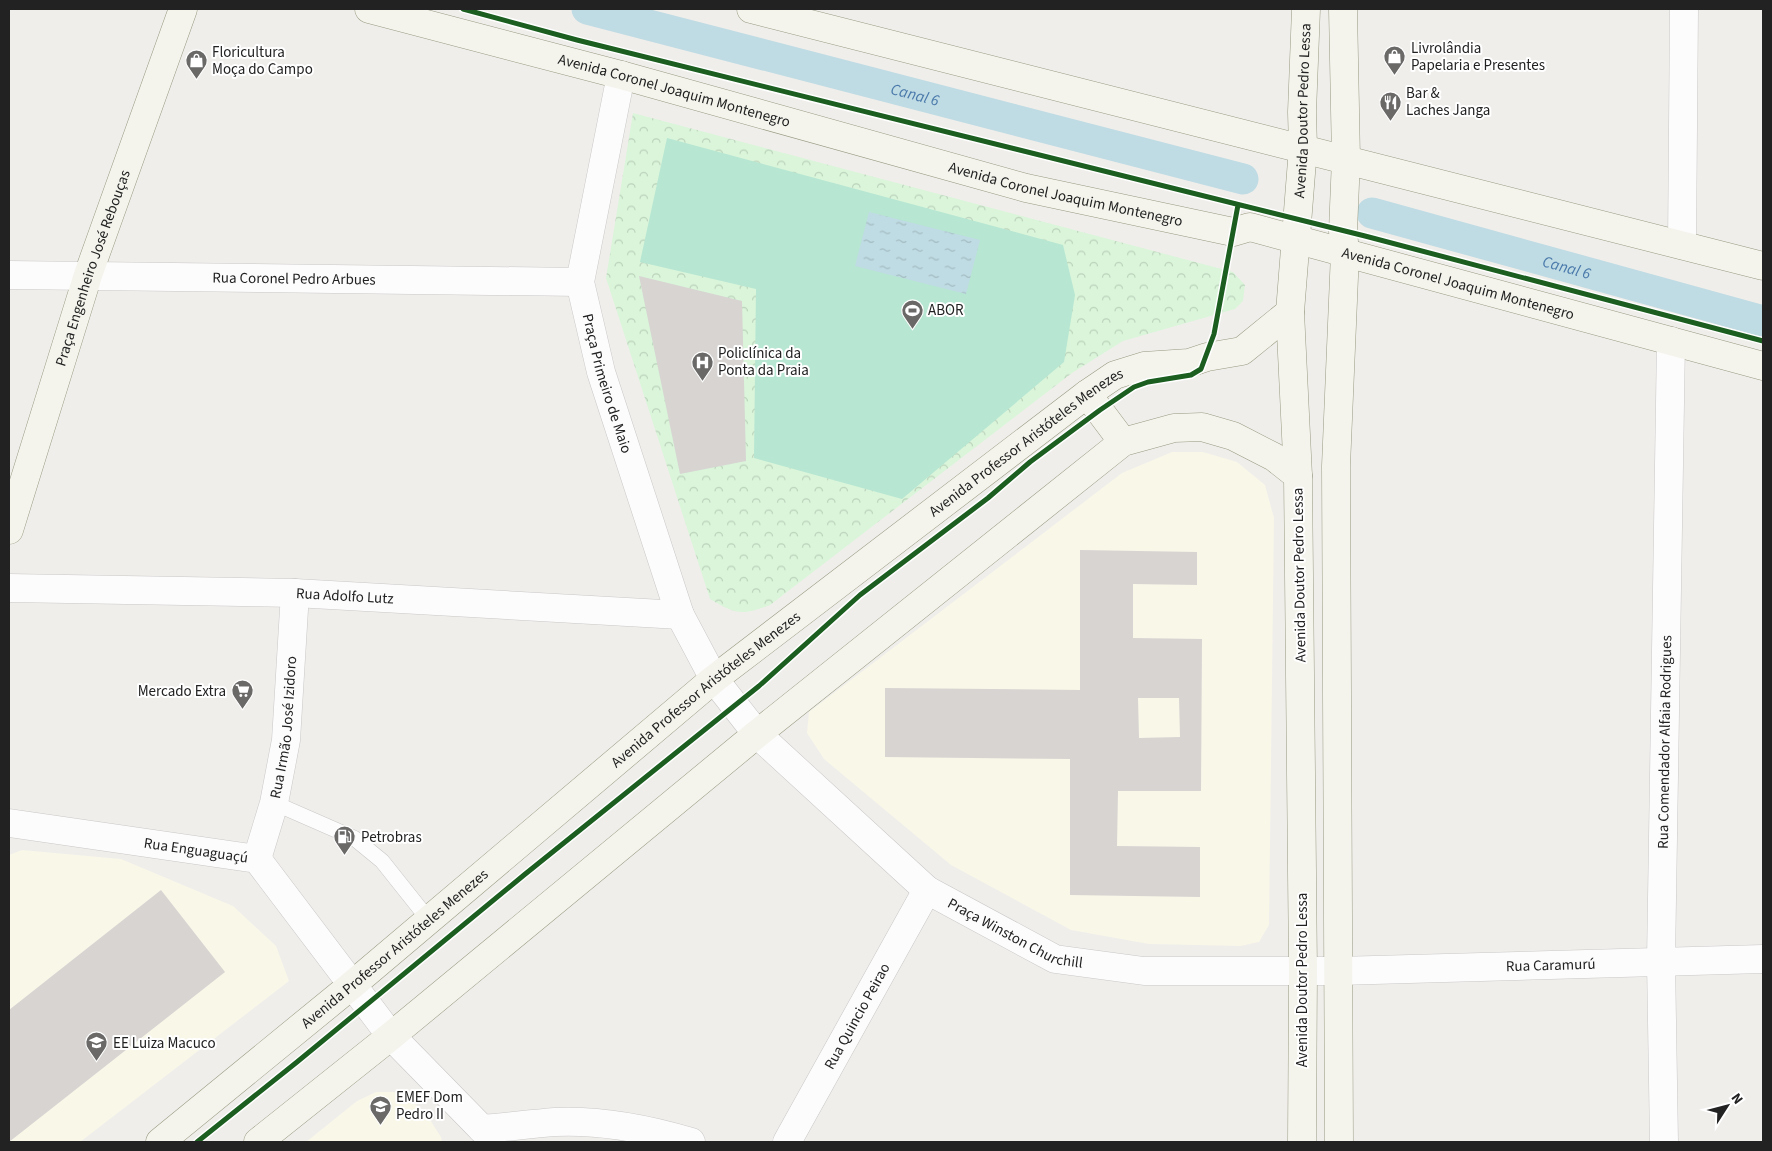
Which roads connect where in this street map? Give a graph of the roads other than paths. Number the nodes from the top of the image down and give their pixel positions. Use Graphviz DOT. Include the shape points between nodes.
graph roads {
  1 [pos="183,9"];
  2 [pos="369,9"];
  3 [pos="1306,9"];
  4 [pos="1343,9"];
  5 [pos="1684,9"];
  6 [pos="761,10"];
  7 [pos="621,75"];
  8 [pos="1303,148"];
  9 [pos="1346,159"];
  10 [pos="1297,240"];
  11 [pos="1682,245"];
  12 [pos="1345,253"];
  13 [pos="1763,266"];
  14 [pos="9,275"];
  15 [pos="88,275"];
  16 [pos="580,282"];
  17 [pos="1290,312"];
  18 [pos="1671,341"];
  19 [pos="1763,366"];
  20 [pos="1087,394"];
  21 [pos="1123,442"];
  22 [pos="1298,476"];
  23 [pos="9,530"];
  24 [pos="9,588"];
  25 [pos="296,593"];
  26 [pos="680,615"];
  27 [pos="714,679"];
  28 [pos="757,734"];
  29 [pos="274,804"];
  30 [pos="9,824"];
  31 [pos="257,859"];
  32 [pos="927,890"];
  33 [pos="429,920"];
  34 [pos="1763,959"];
  35 [pos="1661,961"];
  36 [pos="1338,970"];
  37 [pos="1303,971"];
  38 [pos="352,984"];
  39 [pos="391,1036"];
  40 [pos="482,1135"];
  41 [pos="160,1142"];
  42 [pos="258,1142"];
  43 [pos="691,1142"];
  44 [pos="787,1142"];
  45 [pos="1302,1142"];
  46 [pos="1339,1142"];
  47 [pos="1664,1142"];
  1 -- 15 [label="main road, Praça Engenheiro José Rebouças"];
  2 -- 7 [label="main road, Avenida Coronel Joaquim Montenegro"];
  3 -- 8 [label="main road, Avenida Doutor Pedro Lessa"];
  4 -- 9 [label="main road"];
  5 -- 11 [label="street"];
  6 -- 8 [label="main road"];
  7 -- 10 [label="main road, Avenida Coronel Joaquim Montenegro" via="1026,188 1233,232 1250,227"];
  7 -- 16 [label="street, Praça Primeiro de Maio"];
  8 -- 9 [label="main road"];
  8 -- 10 [label="main road, Avenida Doutor Pedro Lessa"];
  9 -- 11 [label="main road"];
  9 -- 12 [label="main road"];
  10 -- 12 [label="main road, Avenida Coronel Joaquim Montenegro"];
  10 -- 17 [label="main road, Avenida Doutor Pedro Lessa"];
  11 -- 13 [label="main road"];
  12 -- 18 [label="main road, Avenida Coronel Joaquim Montenegro"];
  12 -- 36 [label="main road" via="1336,466"];
  14 -- 15 [label="street, Rua Coronel Pedro Arbues"];
  15 -- 16 [label="street, Rua Coronel Pedro Arbues"];
  15 -- 23 [label="main road, Praça Engenheiro José Rebouças"];
  16 -- 26 [label="street, Praça Primeiro de Maio" via="600,372"];
  17 -- 20 [label="main road, Avenida Professor Aristóteles Menezes" via="1242,352 1189,363 1144,366 1115,375"];
  17 -- 22 [label="main road, Avenida Doutor Pedro Lessa"];
  18 -- 19 [label="main road, Avenida Coronel Joaquim Montenegro"];
  18 -- 35 [label="street, Rua Comendador Alfaia Rodrigues"];
  20 -- 21 [label="main road"];
  20 -- 27 [label="main road, Avenida Professor Aristóteles Menezes"];
  21 -- 22 [label="main road" via="1174,428 1202,427 1242,440 1274,457"];
  21 -- 28 [label="main road"];
  22 -- 37 [label="main road, Avenida Doutor Pedro Lessa"];
  24 -- 25 [label="street, Rua Adolfo Lutz"];
  25 -- 26 [label="street, Rua Adolfo Lutz"];
  25 -- 29 [label="street, Rua Irmão José Izidoro" via="286,740"];
  26 -- 27 [label="street, Praça Primeiro de Maio"];
  27 -- 28 [label="street, Praça Primeiro de Maio"];
  27 -- 33 [label="main road, Avenida Professor Aristóteles Menezes"];
  28 -- 32 [label="street, Praça Winston Churchill"];
  28 -- 39 [label="main road"];
  29 -- 31 [label="street, Rua Irmão José Izidoro"];
  29 -- 33 [label="lane" via="354,838 382,861"];
  30 -- 31 [label="street, Rua Enguaguaçú"];
  31 -- 38 [label="street, Rua Enguaguaçú"];
  32 -- 37 [label="street, Praça Winston Churchill" via="1055,959 1144,971"];
  32 -- 44 [label="street, Rua Quincio Peirao"];
  33 -- 38 [label="main road, Avenida Professor Aristóteles Menezes"];
  34 -- 35 [label="street, Rua Caramurú"];
  35 -- 36 [label="street, Rua Caramurú"];
  35 -- 47 [label="street, Rua Comendador Alfaia Rodrigues"];
  36 -- 37 [label="street, Praça Winston Churchill"];
  36 -- 46 [label="main road"];
  37 -- 45 [label="main road, Avenida Doutor Pedro Lessa"];
  38 -- 39 [label="street, Rua Enguaguaçú"];
  38 -- 41 [label="main road, Avenida Professor Aristóteles Menezes"];
  39 -- 40 [label="street, Rua Enguaguaçú"];
  39 -- 42 [label="main road"];
  40 -- 43 [label="street" via="557,1122 606,1124"];
}
